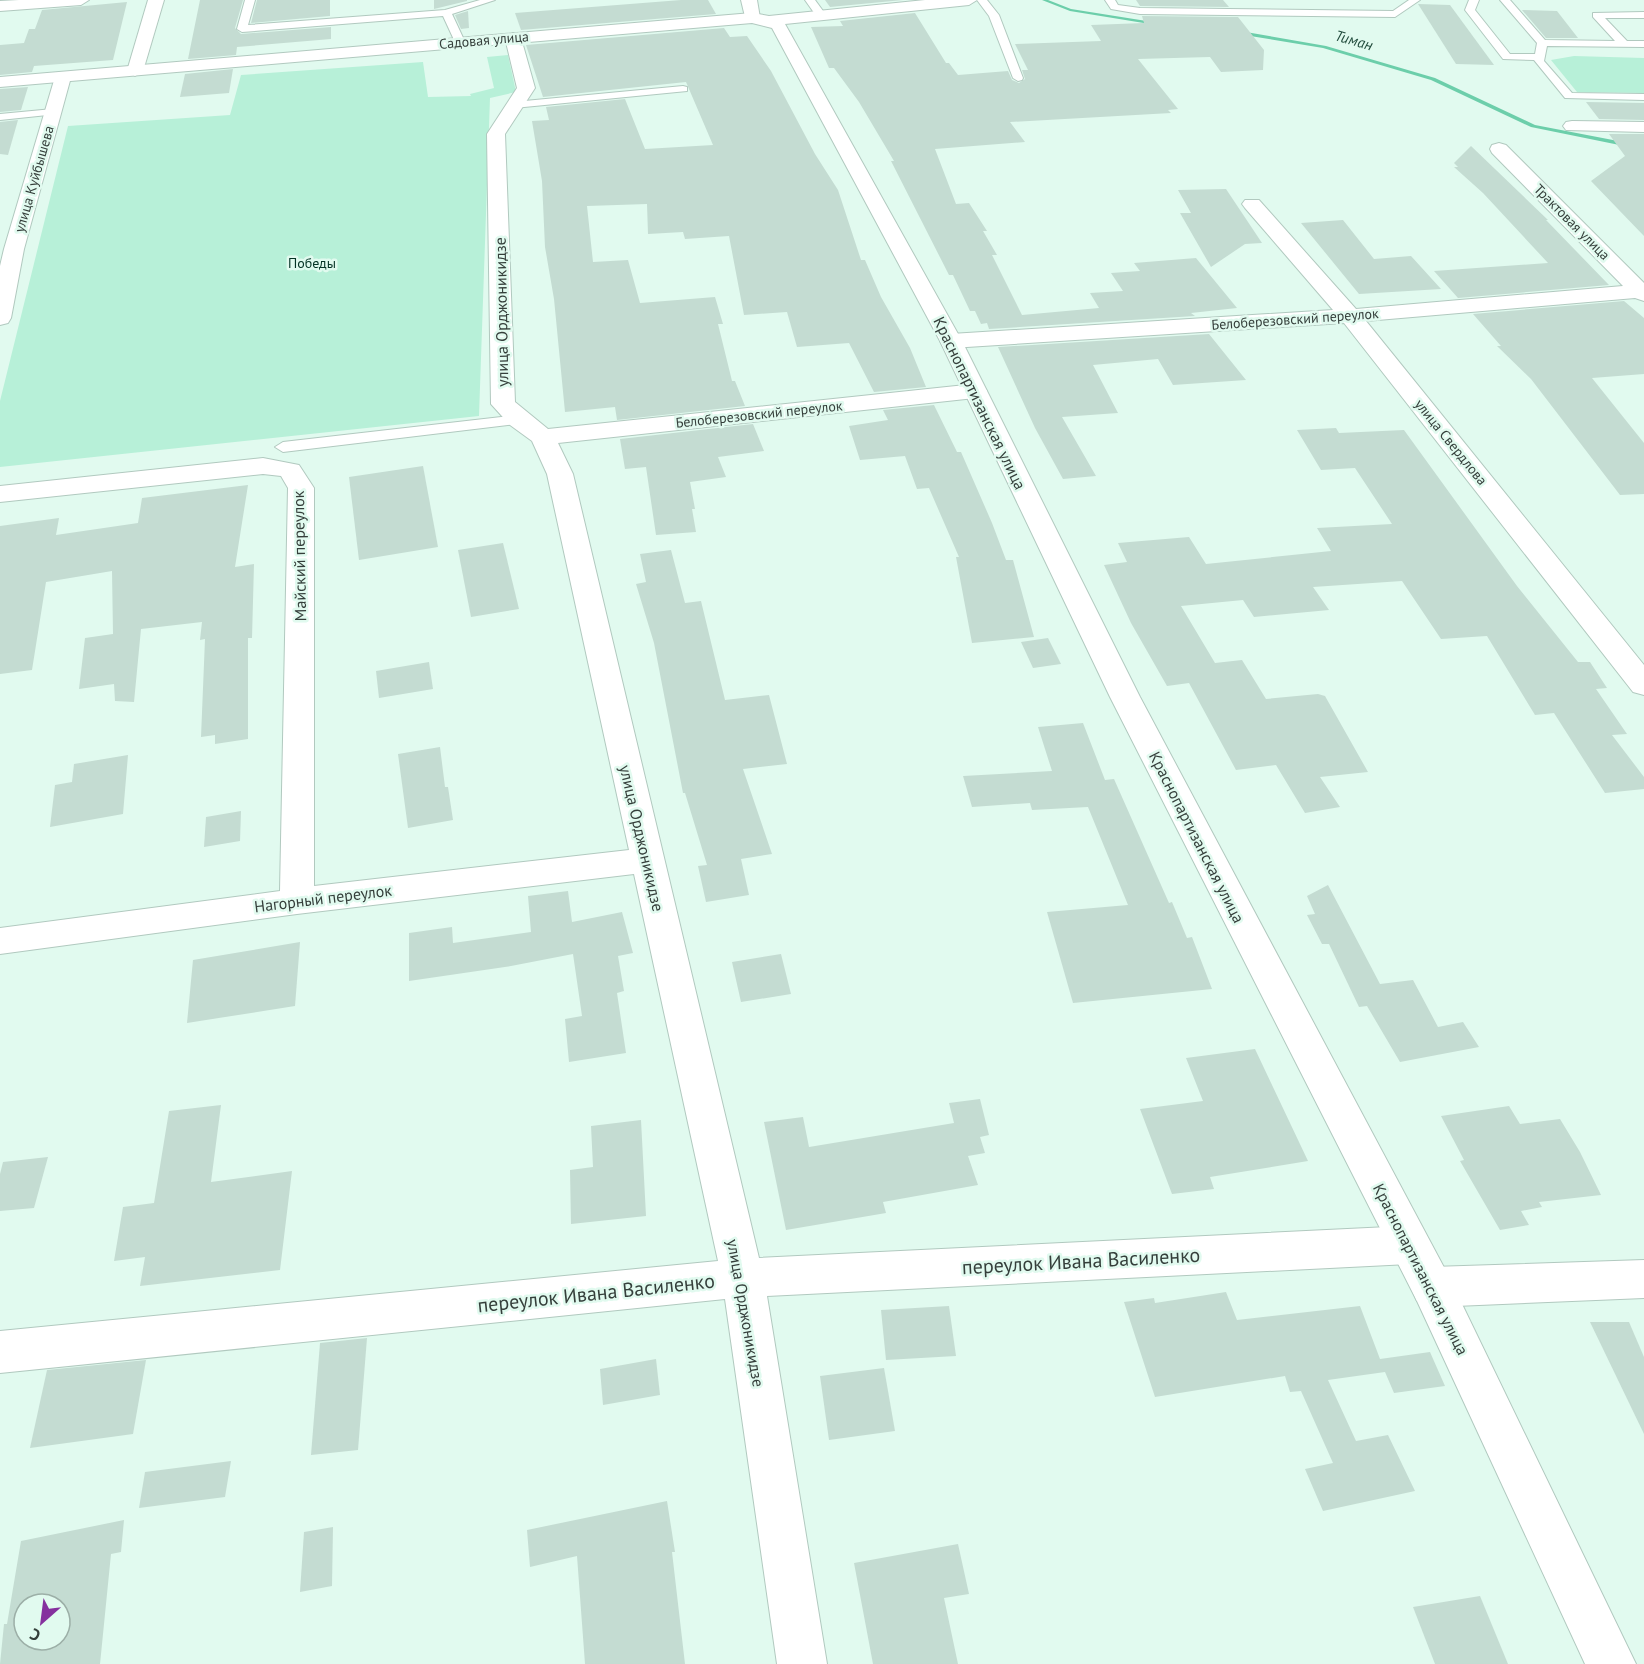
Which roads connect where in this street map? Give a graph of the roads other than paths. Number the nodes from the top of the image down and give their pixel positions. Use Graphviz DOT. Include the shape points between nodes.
graph roads {
  1 [pos="81,0"];
  2 [pos="156,0"];
  3 [pos="250,0"];
  4 [pos="490,0"];
  5 [pos="810,0"];
  6 [pos="969,0"];
  7 [pos="982,0"];
  8 [pos="1110,0"];
  9 [pos="1414,0"];
  10 [pos="1474,0"];
  11 [pos="1505,0"];
  12 [pos="911,2"];
  13 [pos="0,6"];
  14 [pos="446,13"];
  15 [pos="757,13"];
  16 [pos="821,15"];
  17 [pos="1644,15"];
  18 [pos="513,38"];
  19 [pos="460,42"];
  20 [pos="1542,43"];
  21 [pos="1623,43"];
  22 [pos="1644,44"];
  23 [pos="1540,57"];
  24 [pos="135,71"];
  25 [pos="63,77"];
  26 [pos="1018,78"];
  27 [pos="0,82"];
  28 [pos="683,89"];
  29 [pos="1644,97"];
  30 [pos="514,105"];
  31 [pos="53,112"];
  32 [pos="0,117"];
  33 [pos="1572,126"];
  34 [pos="1644,127"];
  35 [pos="1499,149"];
  36 [pos="1252,204"];
  37 [pos="7,249"];
  38 [pos="1642,293"];
  39 [pos="1350,316"];
  40 [pos="0,318"];
  41 [pos="951,341"];
  42 [pos="975,391"];
  43 [pos="531,428"];
  44 [pos="283,447"];
  45 [pos="0,494"];
  46 [pos="1644,685"];
  47 [pos="647,860"];
  48 [pos="297,901"];
  49 [pos="0,941"];
  50 [pos="1409,1245"];
  51 [pos="743,1278"];
  52 [pos="1644,1279"];
  53 [pos="1432,1287"];
  54 [pos="0,1352"];
  55 [pos="802,1664"];
  56 [pos="1611,1664"];
  1 -- 13 [label="street"];
  2 -- 24 [label="street"];
  3 -- 14 [label="lane" via="242,29 408,12"];
  4 -- 14 [label="lane"];
  5 -- 16 [label="lane"];
  6 -- 12 [label="street, Садовая улица"];
  7 -- 26 [label="lane" via="994,15"];
  8 -- 9 [label="lane" via="1114,7 1140,11 1395,14"];
  10 -- 23 [label="lane" via="1470,10 1507,57"];
  11 -- 20 [label="lane"];
  12 -- 16 [label="street, Садовая улица"];
  14 -- 19 [label="lane"];
  15 -- 16 [label="street, Садовая улица"];
  15 -- 18 [label="street, Садовая улица"];
  15 -- 41 [label="street, Краснопартизанская улица" via="784,33"];
  17 -- 21 [label="lane" via="1597,15"];
  18 -- 19 [label="street, Садовая улица"];
  18 -- 30 [label="street, улица Орджоникидзе" via="526,88"];
  19 -- 24 [label="street, Садовая улица"];
  20 -- 21 [label="lane"];
  20 -- 23 [label="lane"];
  21 -- 22 [label="lane"];
  23 -- 29 [label="lane" via="1539,61 1569,96"];
  24 -- 25 [label="street, Садовая улица"];
  25 -- 27 [label="street, Садовая улица"];
  25 -- 31 [label="street, улица Куйбышева"];
  28 -- 30 [label="lane"];
  30 -- 43 [label="street, улица Орджоникидзе" via="496,134 503,404"];
  31 -- 32 [label="lane"];
  31 -- 37 [label="street, улица Куйбышева"];
  33 -- 34 [label="street"];
  35 -- 38 [label="street, Трактовая улица"];
  36 -- 39 [label="street, улица Свердлова"];
  37 -- 40 [label="street, улица Куйбышева"];
  38 -- 39 [label="street, Белоберезовский переулок"];
  39 -- 41 [label="street, Белоберезовский переулок"];
  39 -- 46 [label="street, улица Свердлова"];
  41 -- 42 [label="street, Краснопартизанская улица"];
  42 -- 43 [label="street, Белоберезовский переулок"];
  42 -- 50 [label="street, Краснопартизанская улица" via="1125,697"];
  43 -- 44 [label="lane"];
  43 -- 47 [label="street, улица Орджоникидзе" via="560,474"];
  45 -- 48 [label="street, Майский переулок" via="263,466 290,470 301,488"];
  47 -- 48 [label="street, Нагорный переулок"];
  47 -- 51 [label="street, улица Орджоникидзе"];
  48 -- 49 [label="street, Нагорный переулок"];
  50 -- 51 [label="street, переулок Ивана Василенко"];
  50 -- 53 [label="street, Краснопартизанская улица"];
  51 -- 54 [label="street, переулок Ивана Василенко"];
  51 -- 55 [label="street, улица Орджоникидзе"];
  52 -- 53 [label="street"];
  53 -- 56 [label="street, Краснопартизанская улица"];
}
